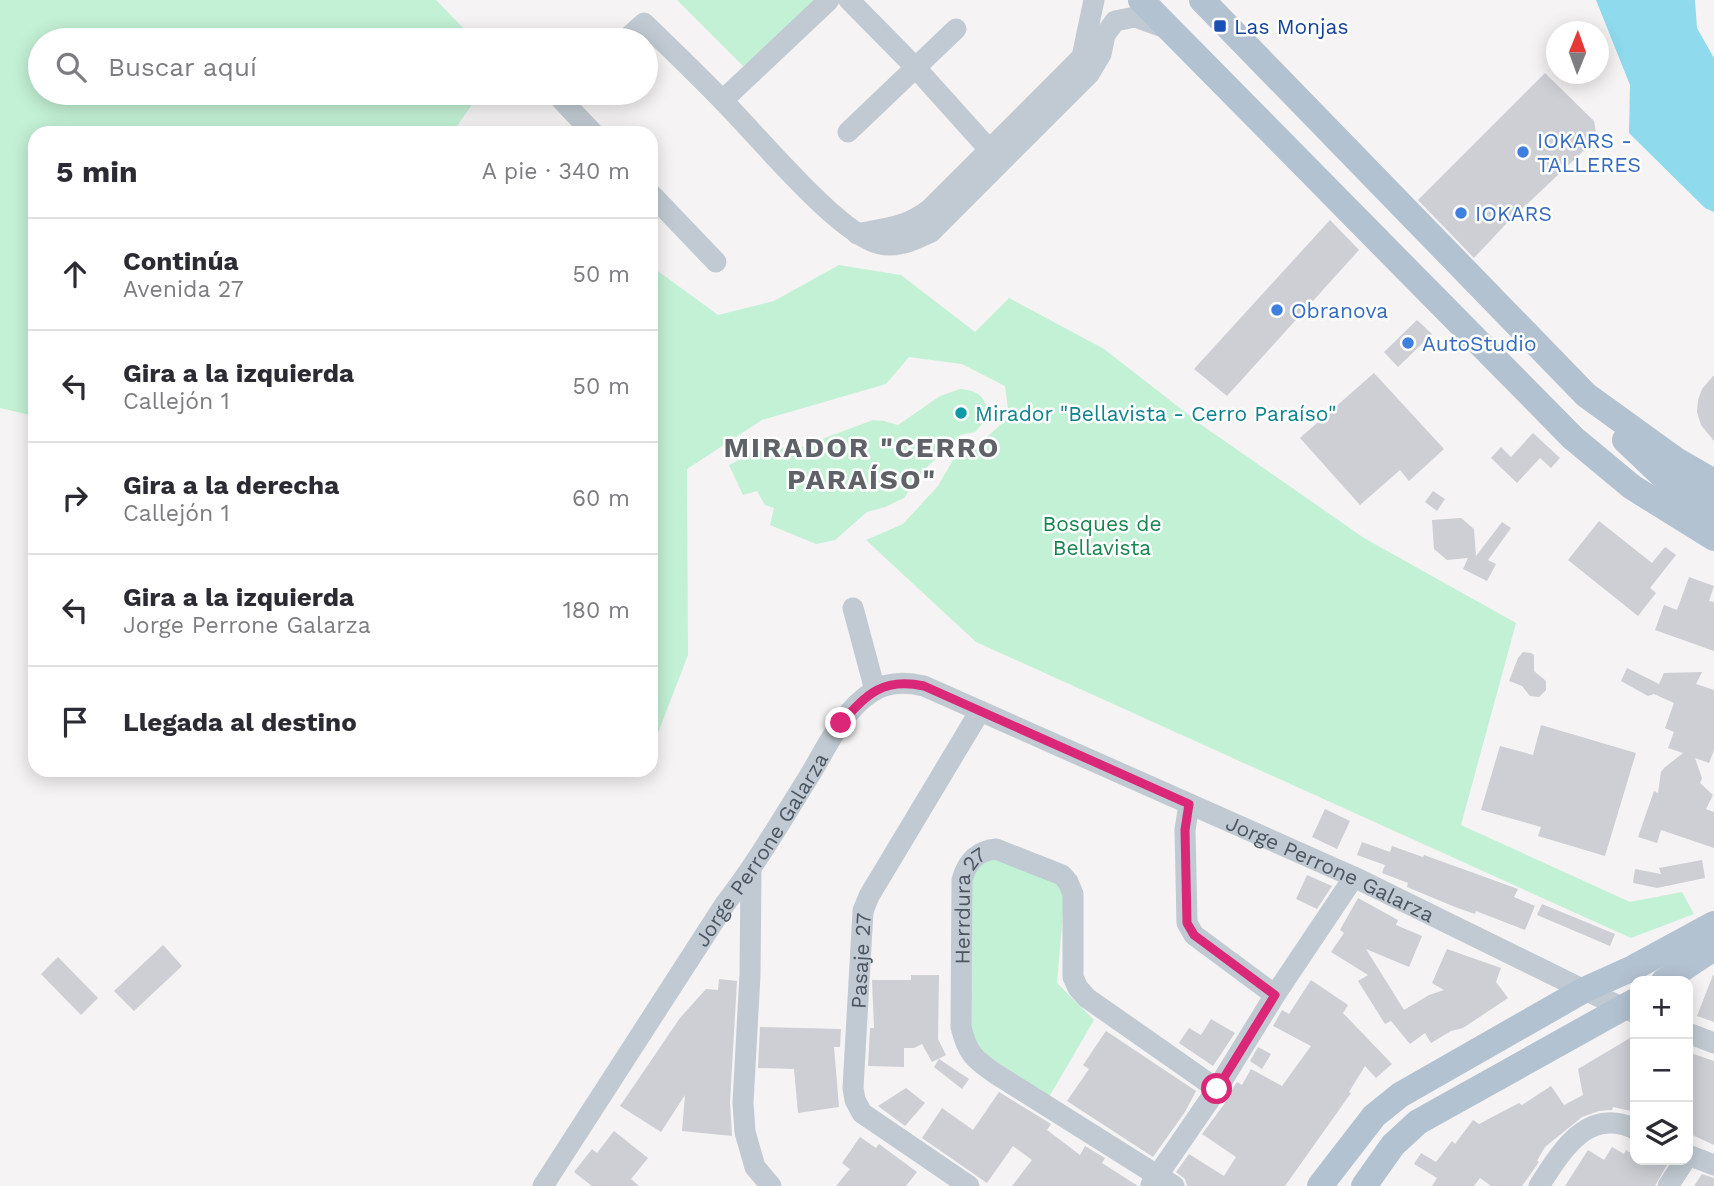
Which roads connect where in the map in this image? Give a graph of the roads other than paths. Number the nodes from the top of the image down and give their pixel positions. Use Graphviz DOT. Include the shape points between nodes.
graph roads {
  1 [pos="829,0"];
  2 [pos="849,0"];
  3 [pos="1094,0"];
  4 [pos="1141,0"];
  5 [pos="1202,0"];
  6 [pos="956,29"];
  7 [pos="1170,30"];
  8 [pos="658,37"];
  9 [pos="915,66"];
  10 [pos="723,100"];
  11 [pos="567,105"];
  12 [pos="586,126"];
  13 [pos="848,132"];
  14 [pos="995,154"];
  15 [pos="658,201"];
  16 [pos="716,262"];
  17 [pos="1586,395"];
  18 [pos="1714,482"];
  19 [pos="1714,510"];
  20 [pos="1714,538"];
  21 [pos="853,608"];
  22 [pos="876,690"];
  23 [pos="980,711"];
  24 [pos="1189,804"];
  25 [pos="751,871"];
  26 [pos="1354,877"];
  27 [pos="1714,924"];
  28 [pos="1710,953"];
  29 [pos="1672,976"];
  30 [pos="1584,990"];
  31 [pos="1275,995"];
  32 [pos="1630,1007"];
  33 [pos="1630,1008"];
  34 [pos="1693,1035"];
  35 [pos="1714,1043"];
  36 [pos="1217,1089"];
  37 [pos="1630,1127"];
  38 [pos="1693,1158"];
  39 [pos="1681,1165"];
  40 [pos="1714,1165"];
  41 [pos="1161,1182"];
  42 [pos="543,1186"];
  43 [pos="771,1186"];
  44 [pos="969,1186"];
  45 [pos="1320,1186"];
  46 [pos="1364,1186"];
  47 [pos="1539,1186"];
  48 [pos="1668,1186"];
  1 -- 10 [label="street"];
  2 -- 9 [label="street"];
  3 -- 14 [label="street" via="1082,57"];
  4 -- 7 [label="main road"];
  5 -- 17 [label="main road"];
  6 -- 9 [label="street"];
  7 -- 14 [label="street" via="1135,17 1115,21 1089,74"];
  7 -- 20 [label="main road" via="1573,438 1632,487"];
  8 -- 10 [label="street"];
  9 -- 13 [label="street"];
  9 -- 14 [label="street"];
  10 -- 14 [label="street" via="821,203 857,234 881,244 906,244 931,232"];
  11 -- 12 [label="street"];
  15 -- 16 [label="street"];
  17 -- 18 [label="main road"];
  17 -- 19 [label="main road" via="1632,448"];
  21 -- 22 [label="street"];
  22 -- 23 [label="street, Jorge Perrone Galarza" via="887,685 924,686"];
  22 -- 25 [label="street, Jorge Perrone Galarza" via="841,723"];
  23 -- 24 [label="street, Jorge Perrone Galarza"];
  23 -- 44 [label="street, Pasaje 27" via="863,911 853,1088 862,1113"];
  24 -- 26 [label="street, Jorge Perrone Galarza"];
  24 -- 31 [label="street" via="1185,830 1187,923 1194,935"];
  25 -- 42 [label="street, Jorge Perrone Galarza" via="725,904"];
  25 -- 43 [label="street" via="743,1103 755,1167"];
  26 -- 30 [label="street, Jorge Perrone Galarza"];
  26 -- 31 [label="street"];
  27 -- 30 [label="main road"];
  28 -- 29 [label="main road"];
  30 -- 32 [label="street, Jorge Perrone Galarza"];
  30 -- 45 [label="main road" via="1400,1095 1374,1116"];
  31 -- 36 [label="street"];
  33 -- 46 [label="main road" via="1418,1122 1394,1145"];
  34 -- 35 [label="street"];
  36 -- 41 [label="street"];
  36 -- 41 [label="street, Herrdura 27" via="1079,988 1073,977 1073,894 1062,875 996,849 972,858 962,880 964,1043 975,1059 996,1074"];
  37 -- 47 [label="street" via="1608,1123 1577,1135"];
  38 -- 40 [label="street"];
  39 -- 48 [label="street"];
}
